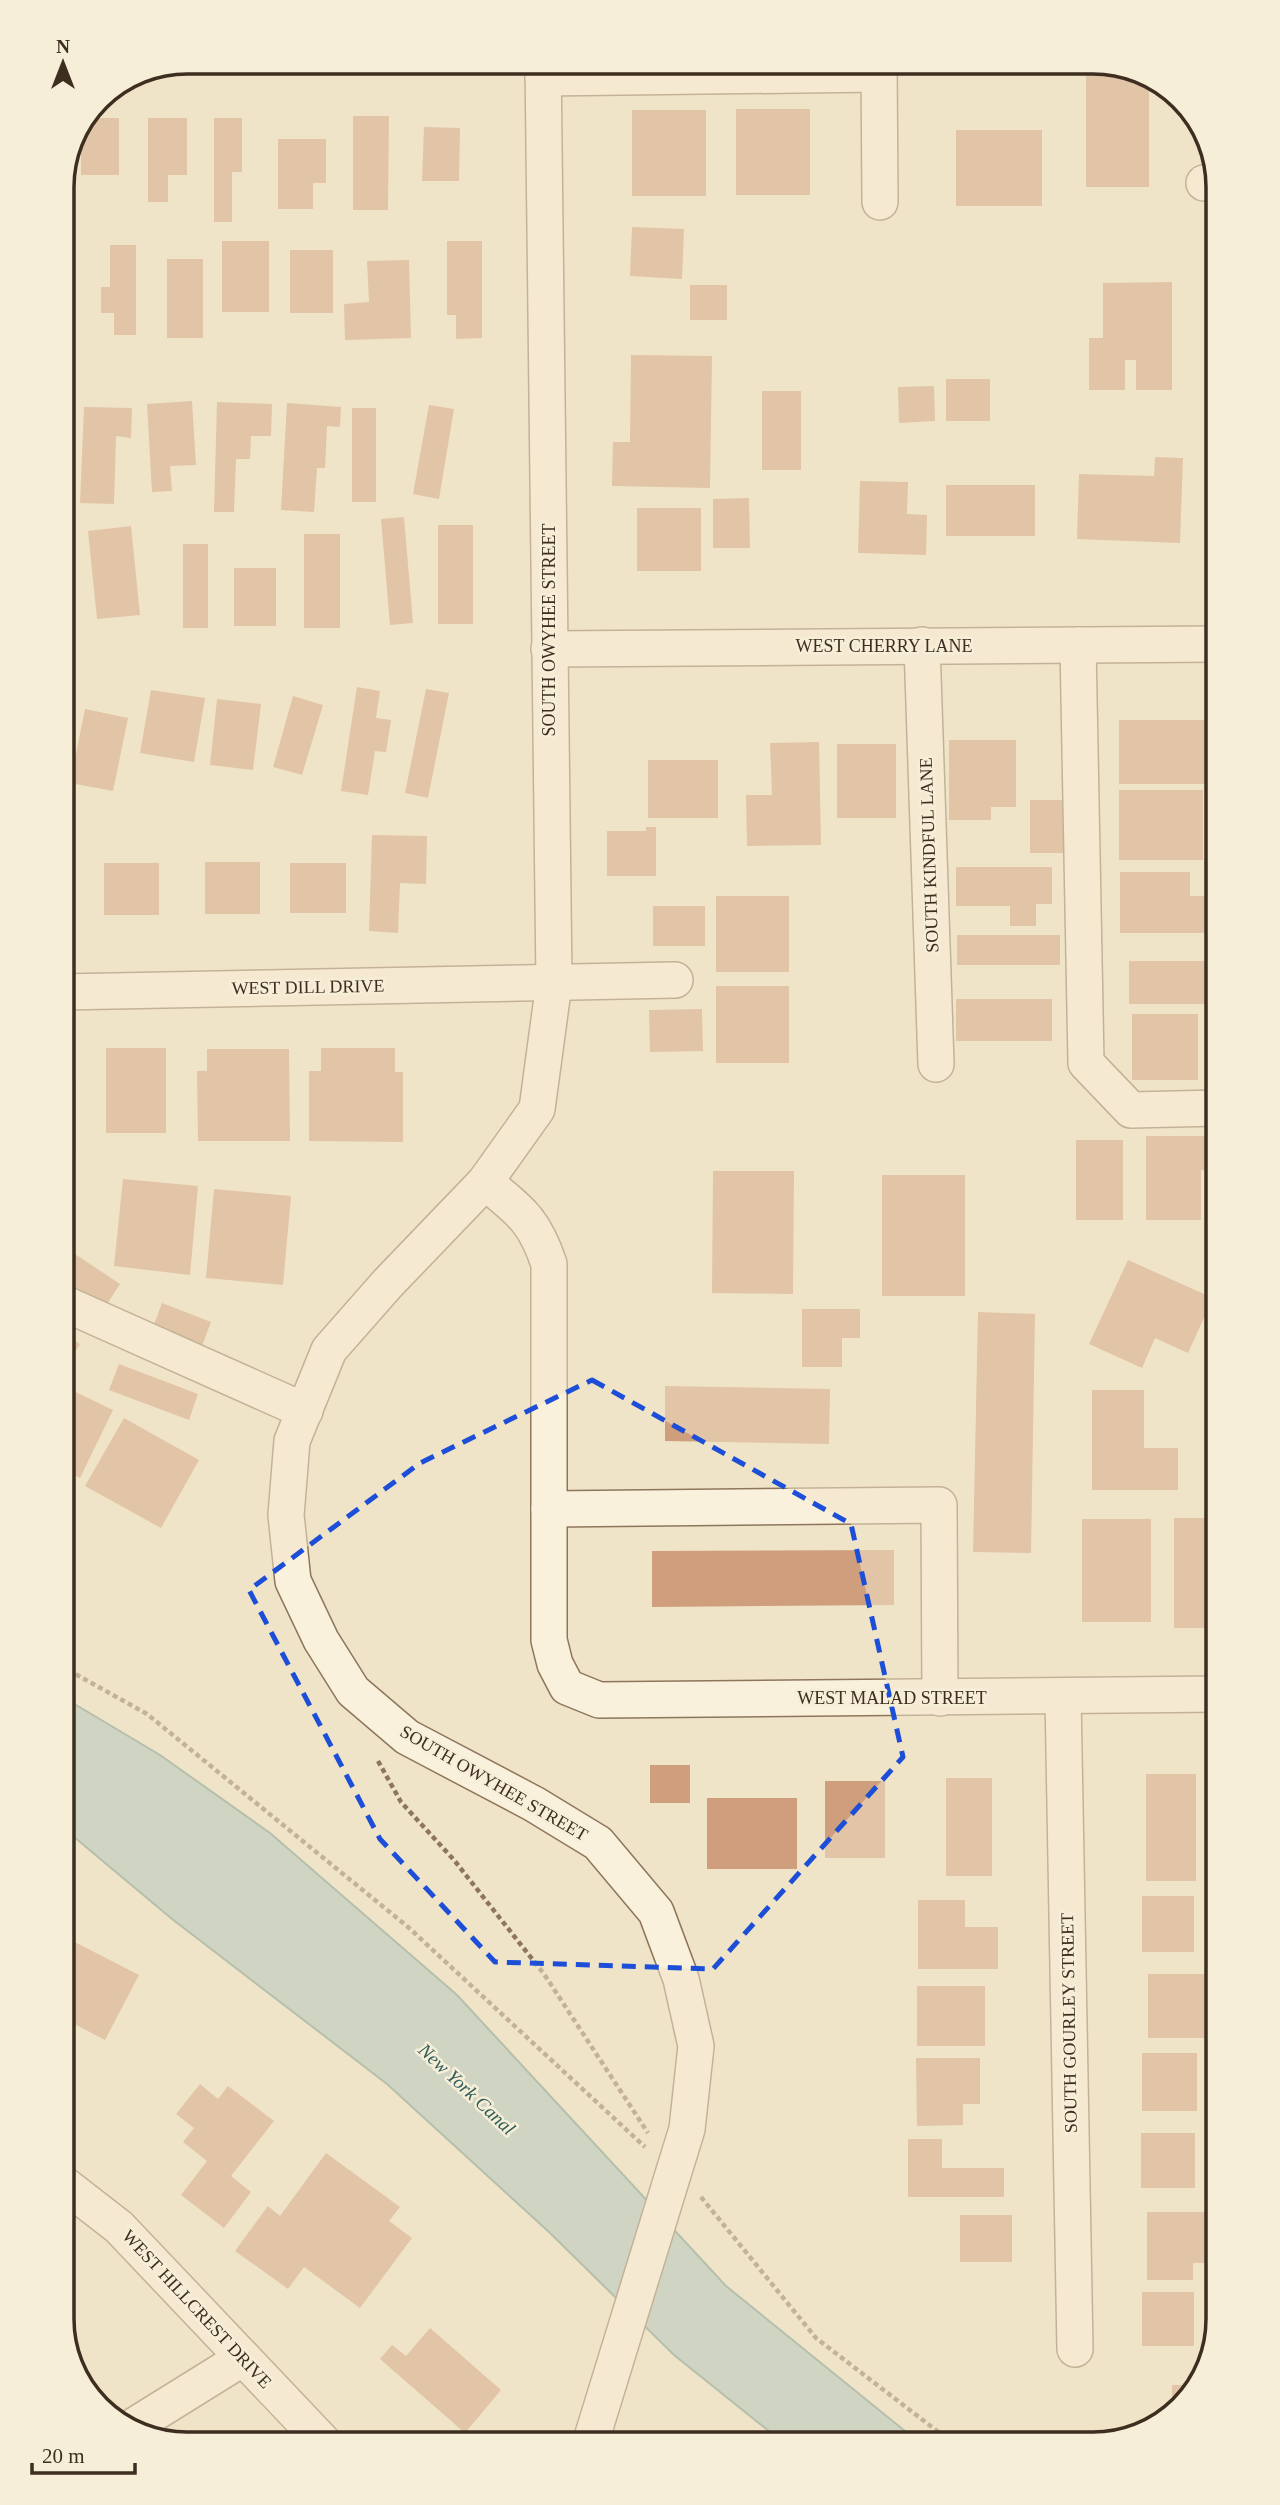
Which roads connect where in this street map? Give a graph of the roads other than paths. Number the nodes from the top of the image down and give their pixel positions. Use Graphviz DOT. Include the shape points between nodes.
graph roads {
  1 [pos="543,74"];
  2 [pos="879,74"];
  3 [pos="880,202"];
  4 [pos="1206,644"];
  5 [pos="922,645"];
  6 [pos="1078,645"];
  7 [pos="549,649"];
  8 [pos="675,980"];
  9 [pos="554,983"];
  10 [pos="74,992"];
  11 [pos="936,1064"];
  12 [pos="1206,1108"];
  13 [pos="485,1182"];
  14 [pos="74,1308"];
  15 [pos="305,1412"];
  16 [pos="549,1509"];
  17 [pos="1206,1694"];
  18 [pos="1063,1697"];
  19 [pos="940,1698"];
  20 [pos="74,2192"];
  21 [pos="1075,2348"];
  22 [pos="243,2358"];
  23 [pos="141,2421"];
  24 [pos="314,2431"];
  25 [pos="594,2431"];
  1 -- 7 [label="street, SOUTH OWYHEE STREET"];
  2 -- 3 [label="street"];
  4 -- 6 [label="street, WEST CHERRY LANE"];
  5 -- 6 [label="street, WEST CHERRY LANE"];
  5 -- 7 [label="street, WEST CHERRY LANE"];
  5 -- 11 [label="street, SOUTH KINDFUL LANE"];
  6 -- 12 [label="street" via="1086,1063 1131,1110"];
  7 -- 9 [label="street, SOUTH OWYHEE STREET"];
  8 -- 9 [label="street, WEST DILL DRIVE"];
  9 -- 10 [label="street, WEST DILL DRIVE"];
  9 -- 13 [label="street, SOUTH OWYHEE STREET" via="537,1109"];
  13 -- 15 [label="street, SOUTH OWYHEE STREET" via="329,1350"];
  13 -- 16 [label="street" via="529,1219 549,1264"];
  14 -- 15 [label="street"];
  15 -- 25 [label="street, SOUTH OWYHEE STREET" via="292,1441 286,1514 293,1581 321,1640 353,1691 407,1737 598,1843 656,1912 681,1979 696,2046 687,2129"];
  16 -- 19 [label="street, WEST MALAD STREET" via="549,1640 568,1687 599,1700"];
  16 -- 19 [label="street" via="939,1505"];
  17 -- 18 [label="street, WEST MALAD STREET"];
  18 -- 19 [label="street, WEST MALAD STREET"];
  18 -- 21 [label="street, SOUTH GOURLEY STREET"];
  20 -- 22 [label="street, WEST HILLCREST DRIVE" via="119,2227"];
  22 -- 23 [label="street"];
  22 -- 24 [label="street, WEST HILLCREST DRIVE"];
}
